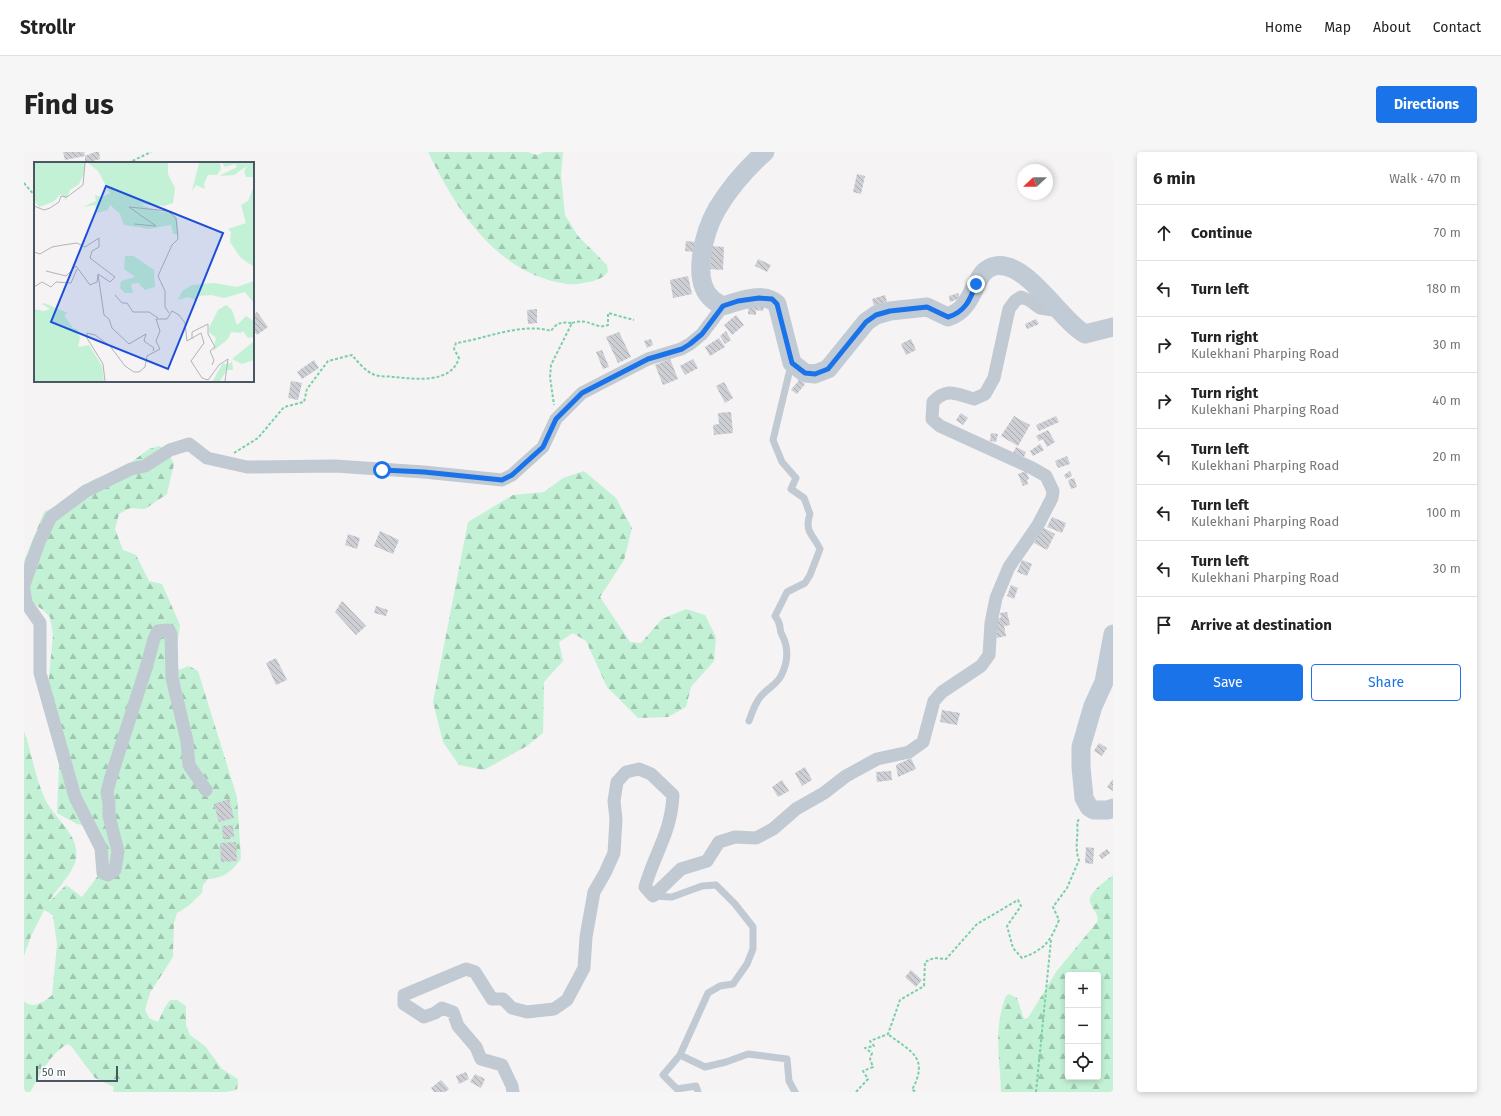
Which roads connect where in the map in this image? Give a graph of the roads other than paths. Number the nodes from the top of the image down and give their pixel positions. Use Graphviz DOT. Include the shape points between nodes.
graph roads {
  1 [pos="765,152"];
  2 [pos="723,306"];
  3 [pos="1060,311"];
  4 [pos="1113,327"];
  5 [pos="792,363"];
  6 [pos="24,585"];
  7 [pos="24,590"];
  8 [pos="1113,634"];
  9 [pos="749,721"];
  10 [pos="206,790"];
  11 [pos="1113,808"];
  12 [pos="653,896"];
  13 [pos="680,1054"];
  14 [pos="513,1092"];
  15 [pos="698,1092"];
  16 [pos="795,1092"];
  1 -- 2 [label="main road" via="724,199 709,225 700,258 702,281 711,299"];
  2 -- 5 [label="main road" via="759,298 772,299 777,304"];
  2 -- 6 [label="street" via="702,334 682,349 648,359 582,393 556,419 543,447 512,475 502,480 335,466 247,467 207,458 189,444 170,450 144,466 131,469 86,491 51,517"];
  3 -- 4 [label="main road" via="1068,322 1085,334"];
  3 -- 5 [label="main road" via="1042,291 1012,268 990,266 976,284 965,307 957,314 948,317 927,307 876,315 866,322 828,369 815,374 805,373"];
  3 -- 12 [label="street" via="1040,308 1021,297 1015,301 1010,309 994,378 985,394 974,399 947,391 933,402 932,419 940,426 1046,476 1053,491 1038,526 1014,558 996,598 990,623 989,655 981,666 942,692 934,701 923,742 909,752 877,759 846,776 824,793 796,809 773,829 756,838 735,837 719,842 707,861 680,869"];
  5 -- 9 [label="lane" via="773,440 782,462 796,478 792,489 804,498 810,514 807,523 809,534 820,549 805,583 787,592 775,616 781,624 781,634 788,655 781,677 755,705"];
  7 -- 10 [label="street" via="26,603 40,623 40,673 62,752 75,797 101,848 103,873 108,875 115,870 118,851 109,816 108,792 111,777 158,631 168,630 172,634 172,678 187,741 189,765"];
  8 -- 11 [label="main road" via="1104,682 1093,706 1081,747 1084,798 1094,810"];
  12 -- 13 [label="lane" via="672,897 702,886 716,885 753,927 754,949 747,964 733,984 720,986 708,993"];
  12 -- 14 [label="street" via="645,886 668,831 673,795 651,774 639,769 626,772 617,782 614,801 614,853 594,892 586,937 584,968 567,1000 554,1010 527,1012 512,1008 503,999 492,999 474,972 466,969 404,995 404,1004 424,1017 442,1008 453,1012 458,1026 476,1047 481,1059 502,1065"];
  13 -- 15 [label="lane" via="663,1075 677,1089 696,1086"];
  13 -- 16 [label="lane" via="704,1066 748,1054 787,1059 790,1081"];
}
